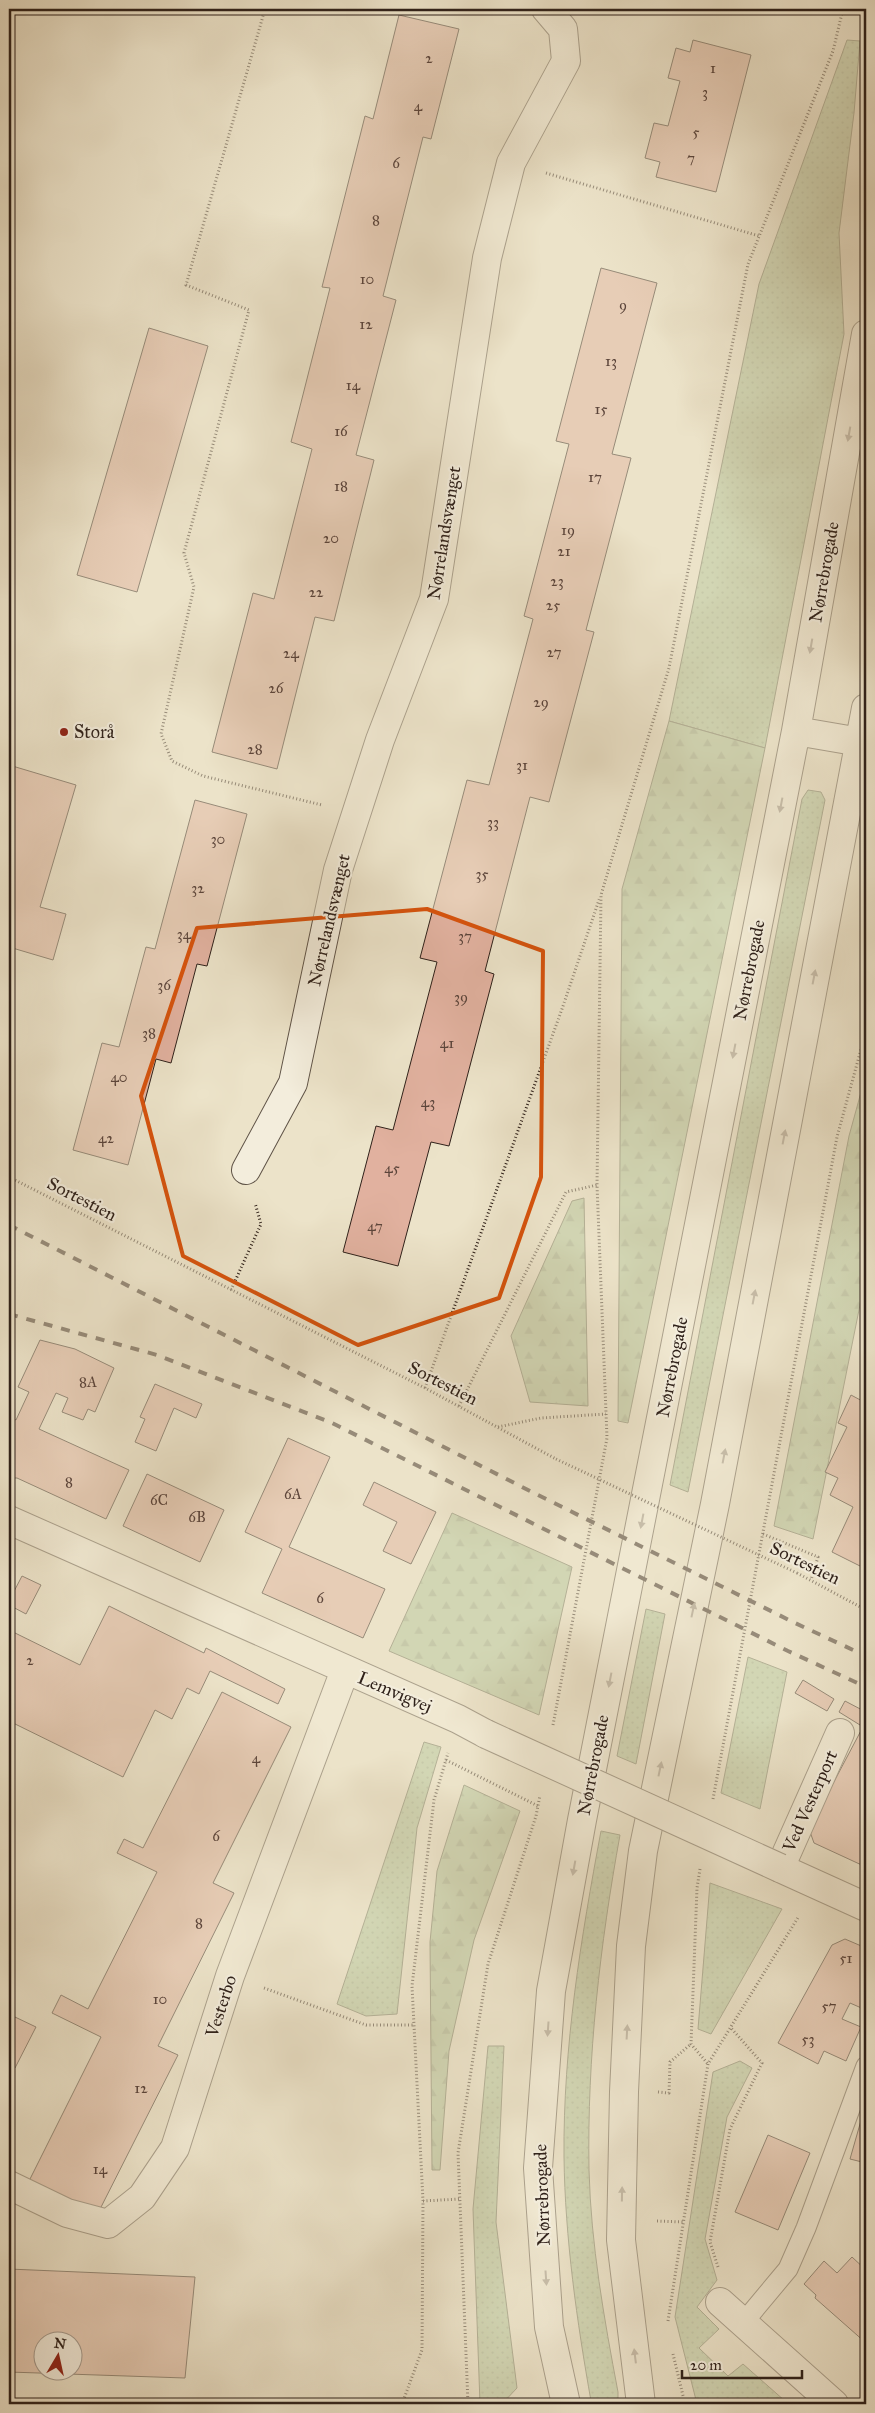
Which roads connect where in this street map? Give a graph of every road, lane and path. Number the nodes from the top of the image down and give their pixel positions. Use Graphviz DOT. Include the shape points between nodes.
graph roads {
  1 [pos="265,9"];
  2 [pos="546,9"];
  3 [pos="843,9"];
  4 [pos="512,163"];
  5 [pos="759,236"];
  6 [pos="866,334"];
  7 [pos="866,708"];
  8 [pos="796,731"];
  9 [pos="863,743"];
  10 [pos="356,814"];
  11 [pos="601,894"];
  12 [pos="866,1031"];
  13 [pos="246,1170"];
  14 [pos="9,1177"];
  15 [pos="598,1185"];
  16 [pos="231,1290"];
  17 [pos="425,1388"];
  18 [pos="459,1406"];
  19 [pos="606,1414"];
  20 [pos="498,1427"];
  21 [pos="9,1520"];
  22 [pos="763,1534"];
  23 [pos="811,1580"];
  24 [pos="866,1610"];
  25 [pos="345,1670"];
  26 [pos="458,1719"];
  27 [pos="552,1728"];
  28 [pos="840,1733"];
  29 [pos="446,1760"];
  30 [pos="541,1786"];
  31 [pos="713,1800"];
  32 [pos="538,1806"];
  33 [pos="701,1868"];
  34 [pos="780,1868"];
  35 [pos="818,1885"];
  36 [pos="866,1907"];
  37 [pos="230,1976"];
  38 [pos="414,2025"];
  39 [pos="731,2028"];
  40 [pos="691,2044"];
  41 [pos="708,2064"];
  42 [pos="866,2066"];
  43 [pos="670,2093"];
  44 [pos="9,2186"];
  45 [pos="460,2199"];
  46 [pos="422,2202"];
  47 [pos="655,2221"];
  48 [pos="684,2222"];
  49 [pos="720,2302"];
  50 [pos="743,2323"];
  51 [pos="666,2330"];
  52 [pos="671,2349"];
  53 [pos="402,2404"];
  54 [pos="468,2404"];
  55 [pos="566,2404"];
  56 [pos="641,2404"];
  57 [pos="685,2404"];
  58 [pos="834,2404"];
  1 -- 10 [label="path" via="186,285 249,310 184,553 194,587 161,734 172,761 203,776"];
  2 -- 4 [label="street, Nørrelandsvænget" via="563,29 566,61"];
  3 -- 5 [label="path" via="833,51"];
  4 -- 5 [label="path"];
  4 -- 10 [label="street, Nørrelandsvænget" via="487,258 434,600 380,740"];
  5 -- 11 [label="path" via="748,264 669,668"];
  6 -- 8 [label="street, Nørrebrogade, one-way"];
  7 -- 9 [label="street"];
  8 -- 9 [label="street"];
  8 -- 55 [label="street, Nørrebrogade, one-way" via="551,1991 538,2168 549,2327"];
  56 -- 9 [label="street, one-way" via="621,2240 632,1937 643,1851 715,1504"];
  10 -- 13 [label="street, Nørrelandsvænget" via="338,870 293,1083"];
  11 -- 15 [label="path"];
  11 -- 17 [label="path"];
  12 -- 22 [label="path" via="837,1137"];
  13 -- 16 [label="path" via="261,1224"];
  14 -- 16 [label="path, Sortestien"];
  15 -- 18 [label="path" via="566,1192"];
  15 -- 19 [label="path"];
  16 -- 17 [label="path, Sortestien"];
  17 -- 18 [label="path, Sortestien"];
  18 -- 20 [label="path, Sortestien"];
  19 -- 20 [label="path" via="541,1418"];
  19 -- 27 [label="path" via="607,1438"];
  20 -- 23 [label="path, Sortestien, bridge" via="556,1459"];
  21 -- 25 [label="street, Lemvigvej"];
  22 -- 23 [label="path" via="818,1557"];
  22 -- 31 [label="path"];
  23 -- 24 [label="path, Sortestien"];
  25 -- 26 [label="street, Lemvigvej"];
  25 -- 37 [label="street, Vesterbo"];
  26 -- 29 [label="path"];
  26 -- 34 [label="street, Lemvigvej, bridge"];
  28 -- 34 [label="street, Ved Vesterport"];
  29 -- 32 [label="path"];
  29 -- 38 [label="path" via="434,1800 412,1986"];
  30 -- 32 [label="path"];
  32 -- 45 [label="path" via="488,1964 458,2153"];
  33 -- 40 [label="path" via="697,1888"];
  34 -- 35 [label="street, Lemvigvej"];
  35 -- 36 [label="street, Lemvigvej"];
  35 -- 39 [label="path"];
  37 -- 38 [label="path" via="366,2025"];
  37 -- 44 [label="street, Vesterbo" via="175,2148 142,2197 108,2224 67,2213"];
  38 -- 46 [label="path"];
  39 -- 41 [label="path"];
  39 -- 49 [label="path" via="762,2063 728,2138 710,2242 722,2279"];
  40 -- 41 [label="path"];
  40 -- 43 [label="path" via="670,2062"];
  41 -- 48 [label="path"];
  42 -- 50 [label="lane" via="788,2270"];
  45 -- 46 [label="path"];
  45 -- 54 [label="path"];
  46 -- 53 [label="path" via="422,2350"];
  47 -- 48 [label="path"];
  48 -- 51 [label="path"];
  49 -- 50 [label="street"];
  50 -- 58 [label="street"];
  52 -- 57 [label="path"];
}
